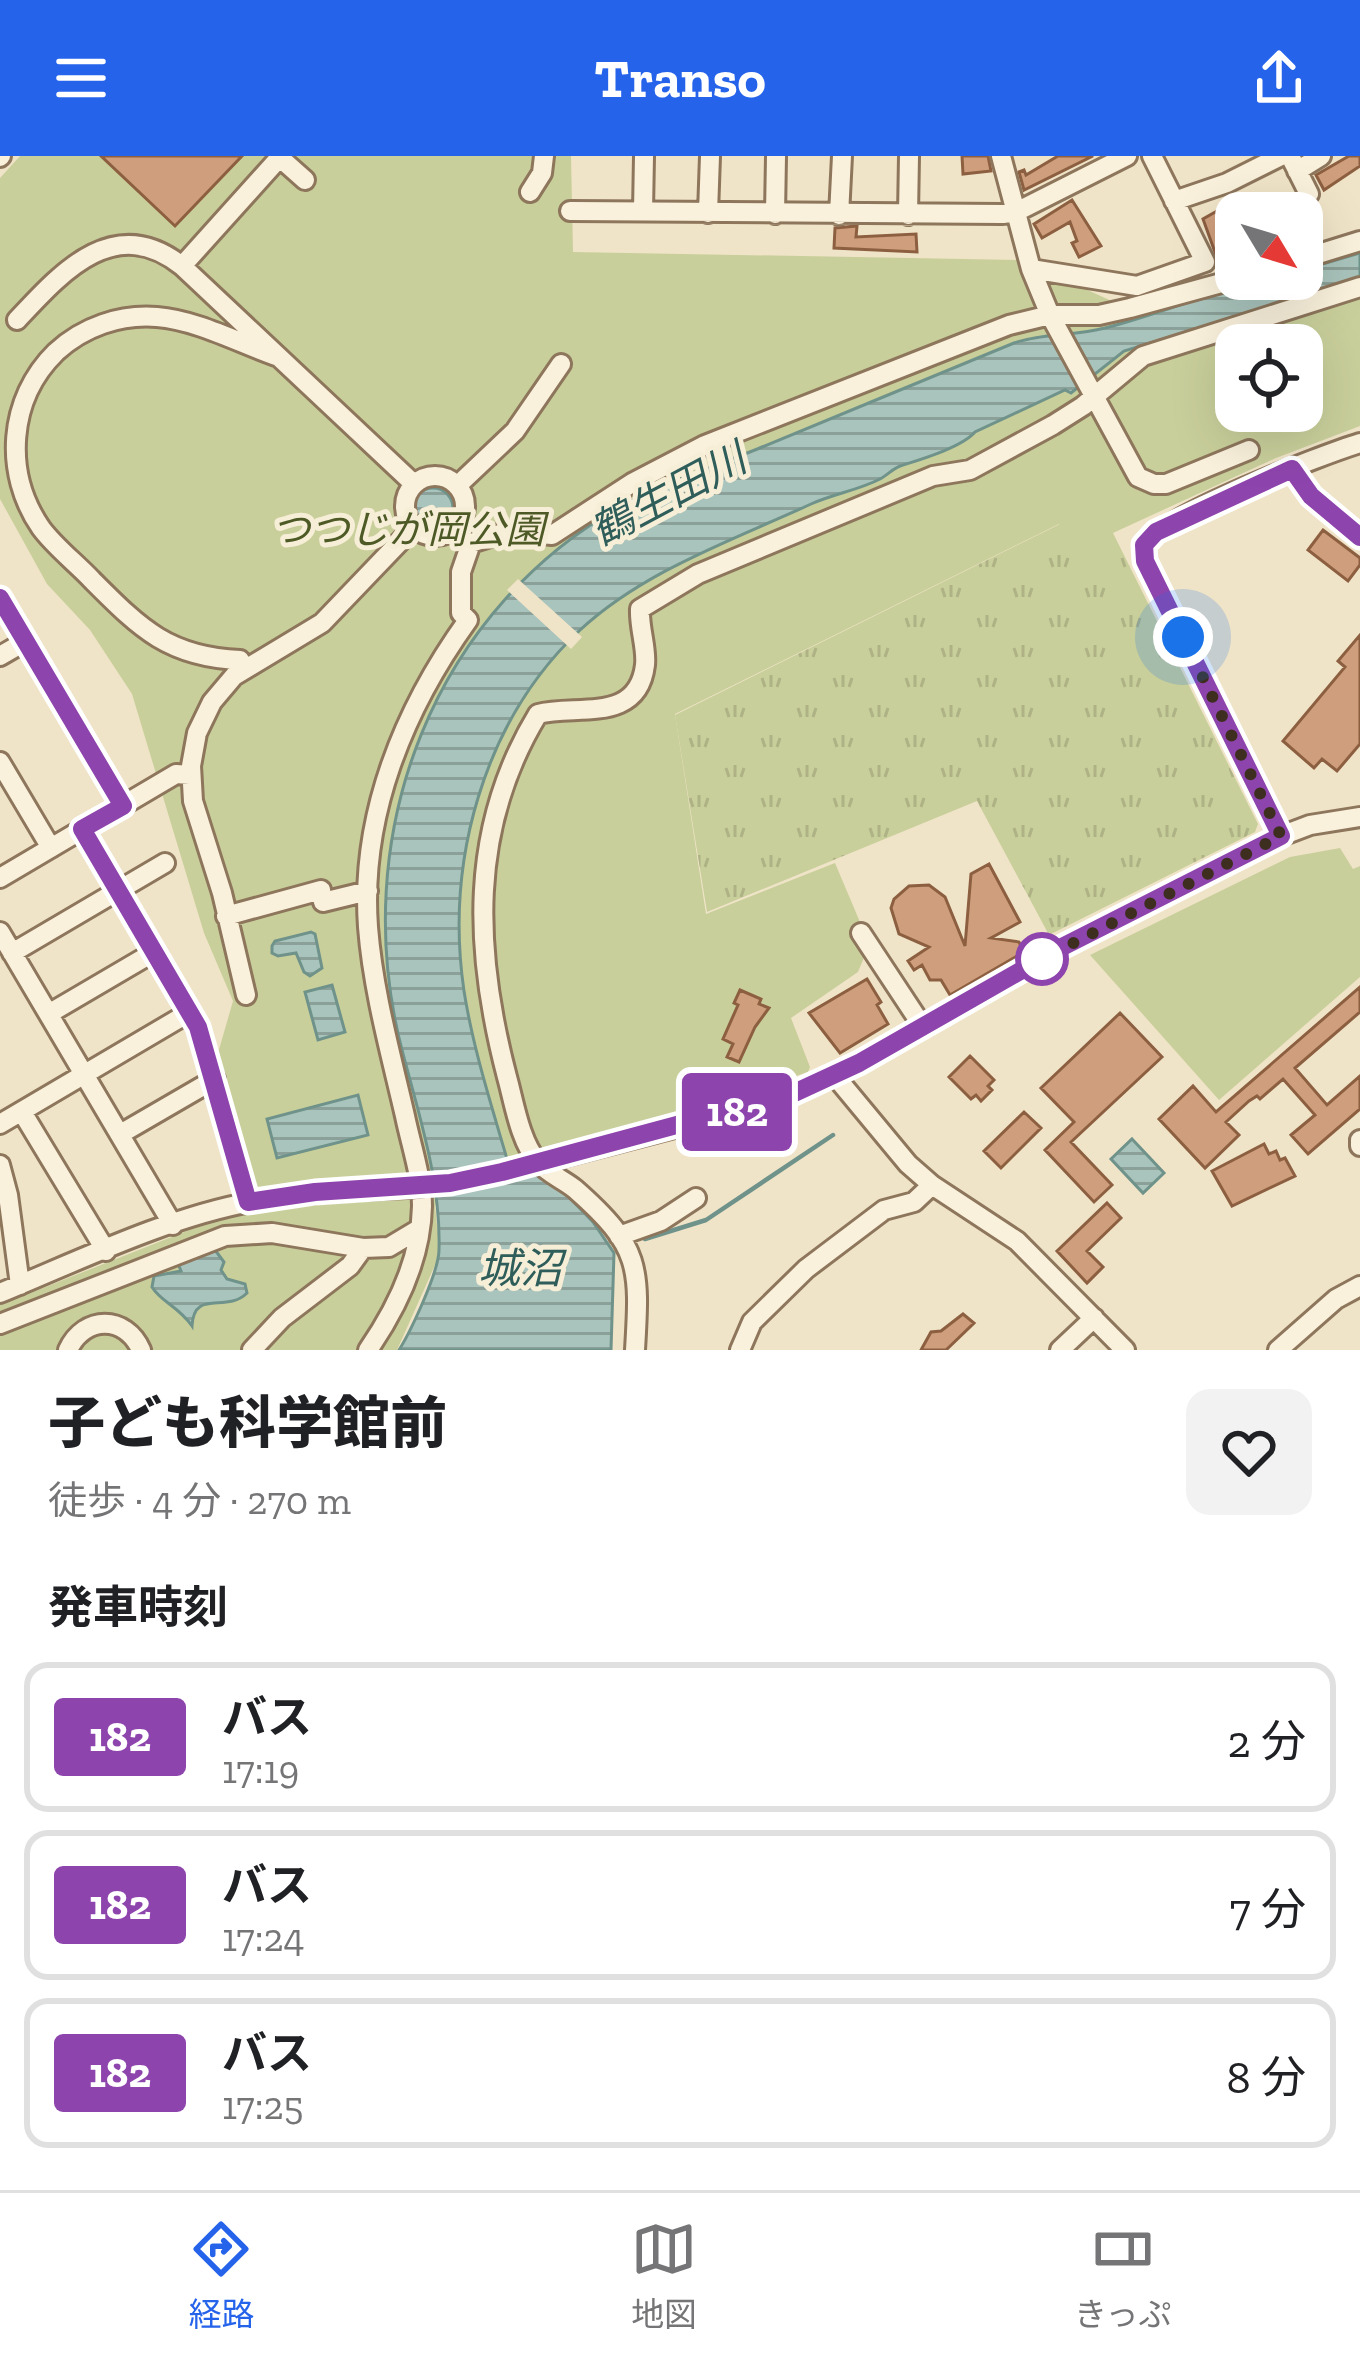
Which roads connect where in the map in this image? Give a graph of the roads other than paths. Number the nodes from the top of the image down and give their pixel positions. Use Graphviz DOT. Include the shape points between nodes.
graph roads {
  1 [pos="280,156"];
  2 [pos="544,156"];
  3 [pos="644,156"];
  4 [pos="710,156"];
  5 [pos="776,156"];
  6 [pos="842,156"];
  7 [pos="909,156"];
  8 [pos="1001,156"];
  9 [pos="1126,156"];
  10 [pos="1152,156"];
  11 [pos="1281,156"];
  12 [pos="1322,156"];
  13 [pos="1294,164"];
  14 [pos="305,180"];
  15 [pos="530,192"];
  16 [pos="1308,192"];
  17 [pos="1174,201"];
  18 [pos="570,211"];
  19 [pos="643,211"];
  20 [pos="1016,212"];
  21 [pos="708,213"];
  22 [pos="775,214"];
  23 [pos="839,215"];
  24 [pos="908,215"];
  25 [pos="1360,241"];
  26 [pos="1323,252"];
  27 [pos="182,266"];
  28 [pos="1031,268"];
  29 [pos="1215,285"];
  30 [pos="1360,287"];
  31 [pos="1052,319"];
  32 [pos="17,320"];
  33 [pos="279,357"];
  34 [pos="561,364"];
  35 [pos="1091,392"];
  36 [pos="1360,443"];
  37 [pos="1249,450"];
  38 [pos="1292,469"];
  39 [pos="414,484"];
  40 [pos="457,486"];
  41 [pos="414,527"];
  42 [pos="1360,537"];
  43 [pos="0,598"];
  44 [pos="26,641"];
  45 [pos="0,656"];
  46 [pos="240,660"];
  47 [pos="0,762"];
  48 [pos="190,775"];
  49 [pos="123,806"];
  50 [pos="1360,817"];
  51 [pos="82,829"];
  52 [pos="1281,836"];
  53 [pos="51,848"];
  54 [pos="165,863"];
  55 [pos="0,878"];
  56 [pos="119,891"];
  57 [pos="368,891"];
  58 [pos="226,916"];
  59 [pos="0,932"];
  60 [pos="861,932"];
  61 [pos="154,952"];
  62 [pos="12,953"];
  63 [pos="246,995"];
  64 [pos="190,1012"];
  65 [pos="50,1013"];
  66 [pos="923,1027"];
  67 [pos="86,1075"];
  68 [pos="835,1076"];
  69 [pos="214,1079"];
  70 [pos="22,1112"];
  71 [pos="0,1124"];
  72 [pos="122,1133"];
  73 [pos="0,1166"];
  74 [pos="932,1185"];
  75 [pos="696,1198"];
  76 [pos="248,1202"];
  77 [pos="173,1225"];
  78 [pos="419,1228"];
  79 [pos="619,1236"];
  80 [pos="363,1248"];
  81 [pos="106,1251"];
  82 [pos="13,1278"];
  83 [pos="1360,1286"];
  84 [pos="0,1293"];
  85 [pos="1094,1318"];
  86 [pos="0,1324"];
  87 [pos="68,1350"];
  88 [pos="141,1350"];
  89 [pos="252,1350"];
  90 [pos="368,1350"];
  91 [pos="635,1350"];
  92 [pos="740,1350"];
  93 [pos="1060,1350"];
  94 [pos="1125,1350"];
  95 [pos="1278,1350"];
  1 -- 14 [label="street"];
  1 -- 27 [label="street"];
  2 -- 15 [label="street"];
  3 -- 19 [label="street"];
  4 -- 21 [label="street"];
  5 -- 22 [label="street"];
  6 -- 23 [label="street"];
  7 -- 24 [label="street"];
  8 -- 20 [label="street"];
  9 -- 20 [label="street"];
  10 -- 17 [label="street"];
  11 -- 17 [label="street"];
  12 -- 13 [label="street"];
  13 -- 16 [label="street"];
  17 -- 28 [label="street" via="1205,262 1136,286"];
  18 -- 19 [label="street"];
  19 -- 21 [label="street"];
  20 -- 24 [label="street"];
  20 -- 28 [label="street"];
  21 -- 22 [label="street"];
  22 -- 23 [label="street"];
  23 -- 24 [label="street"];
  25 -- 26 [label="street"];
  27 -- 32 [label="street" via="140,247 102,249 68,267"];
  27 -- 33 [label="street"];
  28 -- 31 [label="street"];
  29 -- 31 [label="street"];
  30 -- 35 [label="street" via="1143,356"];
  31 -- 35 [label="street"];
  31 -- 57 [label="street" via="1010,325 705,445 552,535 509,531 471,543 460,585 468,620 434,667 395,749"];
  33 -- 39 [label="street"];
  33 -- 46 [label="street" via="170,319 106,323 77,336 42,368 17,427 17,474 43,531 151,636 190,653"];
  34 -- 40 [label="street" via="514,430"];
  35 -- 37 [label="street" via="1133,472 1148,483 1172,482"];
  35 -- 79 [label="street" via="1052,425 970,470 933,476 672,588 640,609 645,664 632,694 600,711 538,714 519,745 487,841 493,1023 537,1162"];
  36 -- 38 [label="street"];
  38 -- 42 [label="street"];
  38 -- 52 [label="street" via="1156,532 1143,553"];
  39 -- 40 [label="street" via="433,476"];
  39 -- 41 [label="street" via="405,509"];
  40 -- 41 [label="street" via="465,506 456,527 438,536"];
  41 -- 48 [label="street" via="322,623 223,688 197,733"];
  43 -- 44 [label="street"];
  44 -- 45 [label="street"];
  44 -- 49 [label="street"];
  47 -- 53 [label="street"];
  48 -- 49 [label="street" via="176,774"];
  48 -- 58 [label="street"];
  49 -- 51 [label="street"];
  50 -- 52 [label="street"];
  51 -- 53 [label="street"];
  51 -- 56 [label="street"];
  52 -- 66 [label="street"];
  53 -- 55 [label="street"];
  54 -- 56 [label="street"];
  56 -- 61 [label="street"];
  56 -- 62 [label="street"];
  57 -- 58 [label="street" via="323,902 321,890"];
  57 -- 78 [label="street" via="374,972 422,1204"];
  58 -- 63 [label="street"];
  59 -- 62 [label="street"];
  60 -- 66 [label="street"];
  61 -- 64 [label="street"];
  61 -- 65 [label="street"];
  62 -- 65 [label="street"];
  64 -- 67 [label="street"];
  64 -- 69 [label="street"];
  65 -- 67 [label="street"];
  66 -- 68 [label="street"];
  67 -- 70 [label="street"];
  67 -- 72 [label="street"];
  68 -- 74 [label="street"];
  68 -- 76 [label="street, bridge" via="744,1110 544,1162 407,1188"];
  69 -- 72 [label="street"];
  69 -- 76 [label="street"];
  70 -- 71 [label="street"];
  70 -- 81 [label="street"];
  72 -- 77 [label="street"];
  73 -- 82 [label="street"];
  74 -- 85 [label="street" via="1017,1240"];
  74 -- 92 [label="street" via="806,1269 752,1322"];
  75 -- 79 [label="street"];
  76 -- 77 [label="street"];
  77 -- 81 [label="street"];
  78 -- 80 [label="street" via="389,1246"];
  78 -- 90 [label="street" via="404,1291"];
  79 -- 91 [label="street" via="636,1265"];
  80 -- 86 [label="street" via="238,1233"];
  80 -- 89 [label="street"];
  81 -- 82 [label="street"];
  82 -- 84 [label="street"];
  83 -- 95 [label="street"];
  85 -- 93 [label="street"];
  85 -- 94 [label="street"];
  87 -- 88 [label="street" via="80,1332 104,1323 128,1331"];
}
